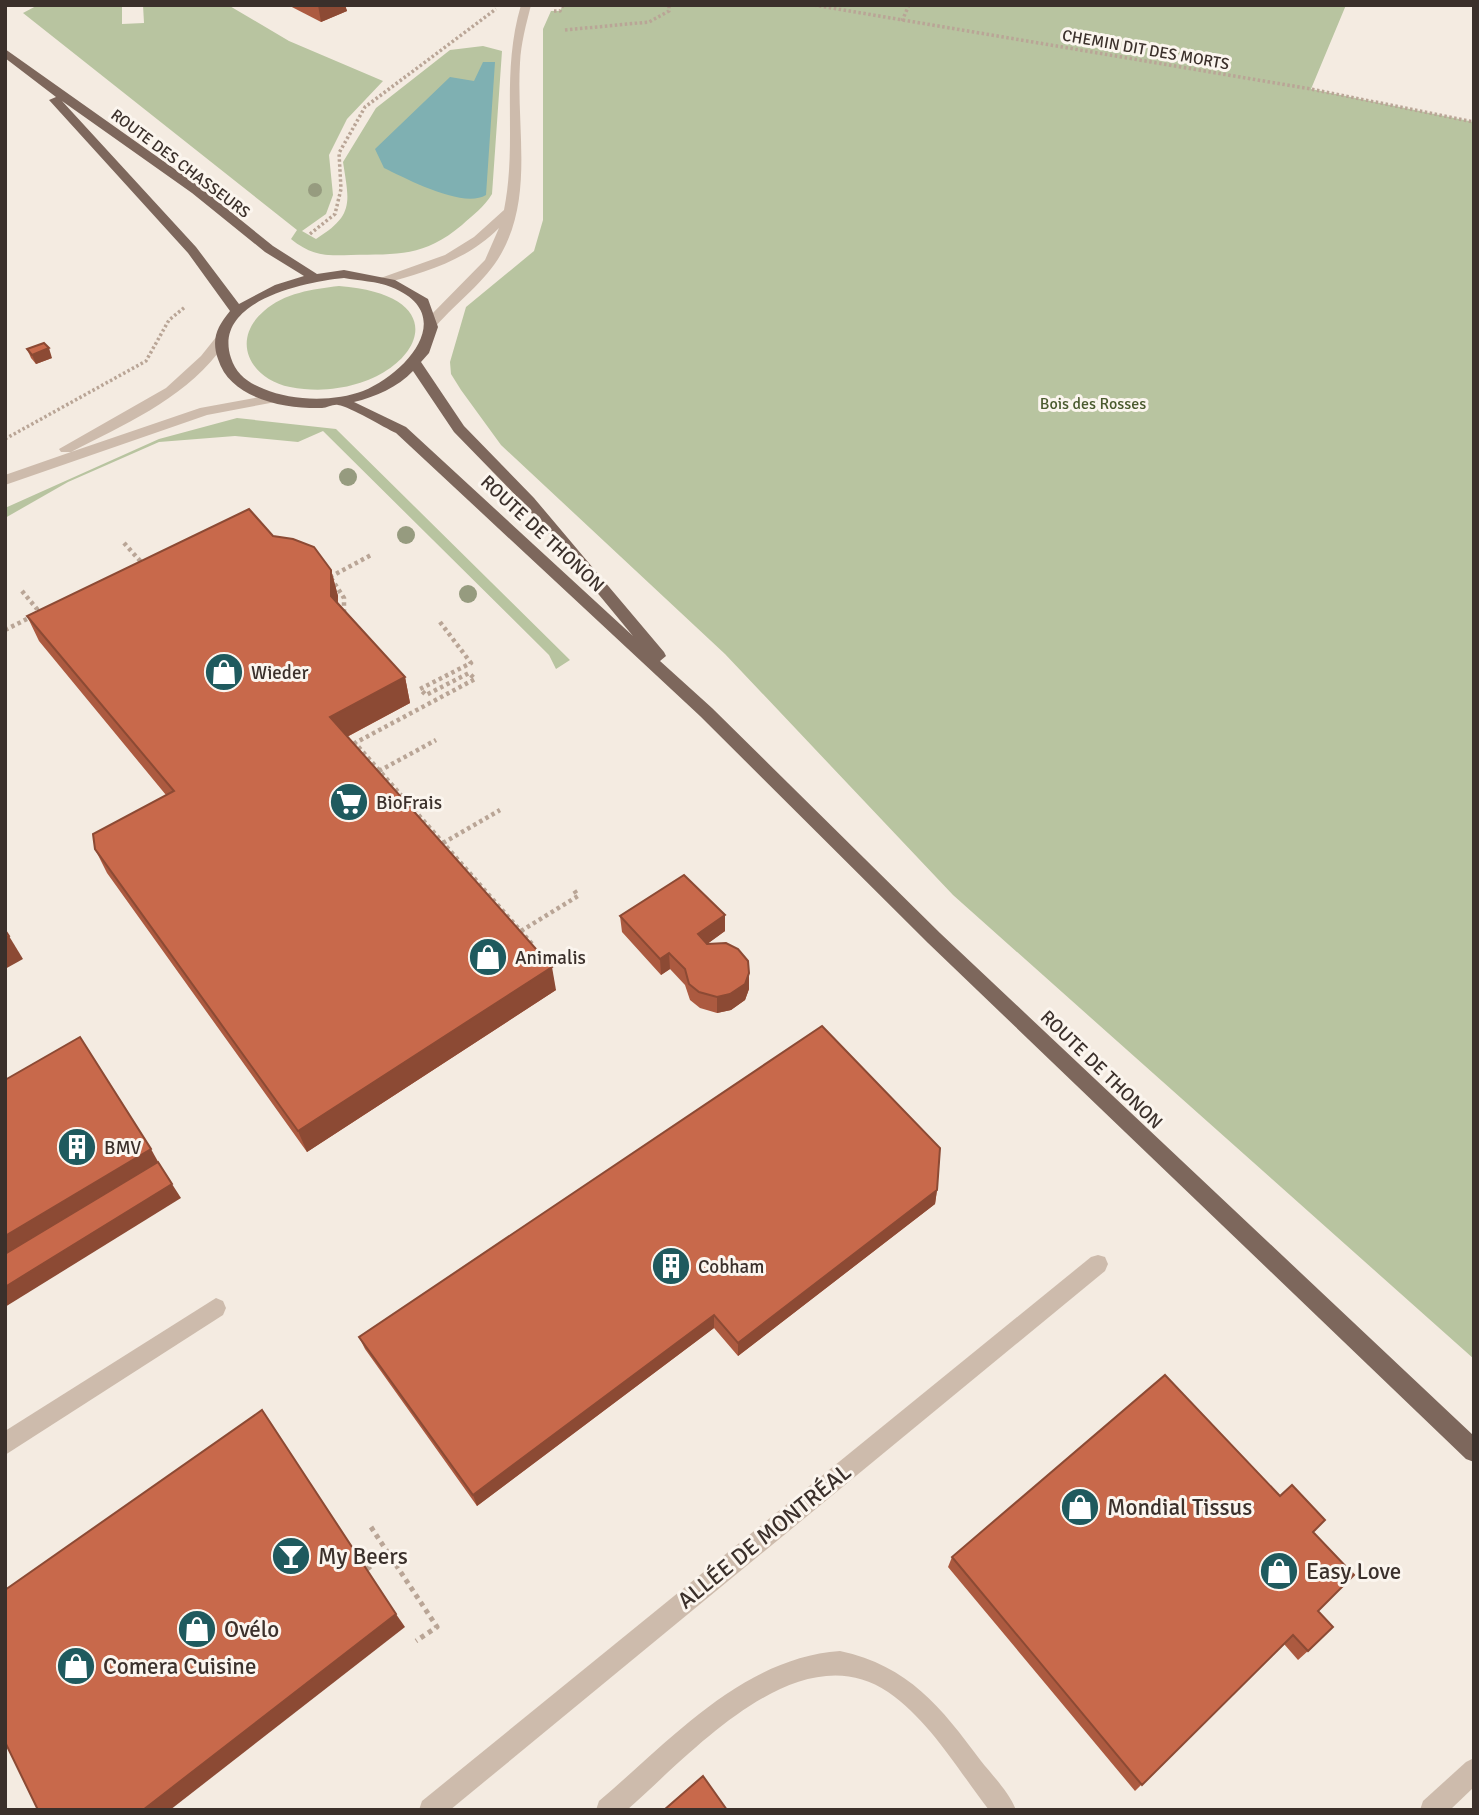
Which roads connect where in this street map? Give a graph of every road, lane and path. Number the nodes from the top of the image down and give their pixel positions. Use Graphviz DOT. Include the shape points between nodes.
graph roads {
  1 [pos="564,5"];
  2 [pos="669,5"];
  3 [pos="814,5"];
  4 [pos="909,5"];
  5 [pos="525,7"];
  6 [pos="902,21"];
  7 [pos="565,30"];
  8 [pos="5,52"];
  9 [pos="30,73"];
  10 [pos="1474,122"];
  11 [pos="511,208"];
  12 [pos="310,234"];
  13 [pos="314,277"];
  14 [pos="381,280"];
  15 [pos="185,307"];
  16 [pos="239,312"];
  17 [pos="431,323"];
  18 [pos="222,339"];
  19 [pos="416,365"];
  20 [pos="276,398"];
  21 [pos="341,401"];
  22 [pos="5,439"];
  23 [pos="9,479"];
  24 [pos="124,543"];
  25 [pos="373,554"];
  26 [pos="146,568"];
  27 [pos="325,571"];
  28 [pos="328,578"];
  29 [pos="22,591"];
  30 [pos="34,615"];
  31 [pos="344,620"];
  32 [pos="32,621"];
  33 [pos="440,622"];
  34 [pos="5,630"];
  35 [pos="706,712"];
  36 [pos="436,740"];
  37 [pos="379,771"];
  38 [pos="500,810"];
  39 [pos="433,831"];
  40 [pos="422,838"];
  41 [pos="443,843"];
  42 [pos="574,891"];
  43 [pos="515,925"];
  44 [pos="504,931"];
  45 [pos="521,931"];
  46 [pos="533,945"];
  47 [pos="1098,1264"];
  48 [pos="216,1308"];
  49 [pos="5,1444"];
  50 [pos="1474,1451"];
  51 [pos="371,1527"];
  52 [pos="387,1553"];
  53 [pos="366,1569"];
  54 [pos="416,1641"];
  55 [pos="1474,1770"];
  56 [pos="431,1810"];
  57 [pos="608,1810"];
  58 [pos="1004,1810"];
  59 [pos="1432,1810"];
  1 -- 5 [label="path" via="560,11"];
  2 -- 7 [label="path" via="669,11 649,22"];
  3 -- 6 [label="path, CHEMIN DIT DES MORTS"];
  4 -- 6 [label="path"];
  5 -- 11 [label="street" via="518,39 517,177"];
  5 -- 12 [label="path" via="491,11 365,107 339,153 341,189 335,214"];
  6 -- 10 [label="path, CHEMIN DIT DES MORTS" via="1311,89"];
  8 -- 9 [label="main road, ROUTE DES CHASSEURS"];
  9 -- 13 [label="main road, ROUTE DES CHASSEURS" via="196,190 269,249"];
  9 -- 16 [label="main road, ROUTE DES CHASSEURS" via="192,250"];
  11 -- 14 [label="street" via="463,253 436,266"];
  11 -- 17 [label="street" via="494,255"];
  13 -- 14 [label="main road" via="344,274"];
  13 -- 16 [label="main road" via="275,288"];
  14 -- 17 [label="main road" via="418,299"];
  15 -- 22 [label="path" via="164,323 157,346 146,360"];
  16 -- 18 [label="main road"];
  17 -- 19 [label="main road" via="431,339"];
  18 -- 20 [label="main road" via="221,351 230,373 245,386"];
  18 -- 23 [label="street" via="200,370 180,386"];
  19 -- 21 [label="main road" via="384,387"];
  19 -- 35 [label="main road, ROUTE DE THONON" via="459,429 529,501"];
  20 -- 21 [label="main road" via="307,403"];
  20 -- 23 [label="street" via="205,411"];
  21 -- 35 [label="main road, ROUTE DE THONON" via="383,419 408,437"];
  24 -- 26 [label="path"];
  25 -- 28 [label="path"];
  27 -- 28 [label="path"];
  28 -- 31 [label="path" via="344,597"];
  29 -- 30 [label="path" via="37,609"];
  30 -- 32 [label="path"];
  30 -- 34 [label="path"];
  33 -- 37 [label="path" via="471,663 420,689 426,695 469,673 475,679 355,743"];
  35 -- 50 [label="main road, ROUTE DE THONON" via="944,948"];
  36 -- 37 [label="path"];
  37 -- 39 [label="path"];
  38 -- 41 [label="path"];
  39 -- 40 [label="path"];
  39 -- 41 [label="path"];
  41 -- 43 [label="path"];
  42 -- 45 [label="path" via="578,896"];
  43 -- 44 [label="path"];
  43 -- 45 [label="path"];
  45 -- 46 [label="path"];
  47 -- 56 [label="street, ALLÉE DE MONTRÉAL"];
  48 -- 49 [label="street"];
  51 -- 52 [label="path"];
  52 -- 53 [label="path"];
  52 -- 54 [label="path" via="437,1627"];
  55 -- 59 [label="street"];
  57 -- 58 [label="street" via="756,1686 800,1667 824,1663 875,1671 915,1699"];
}
